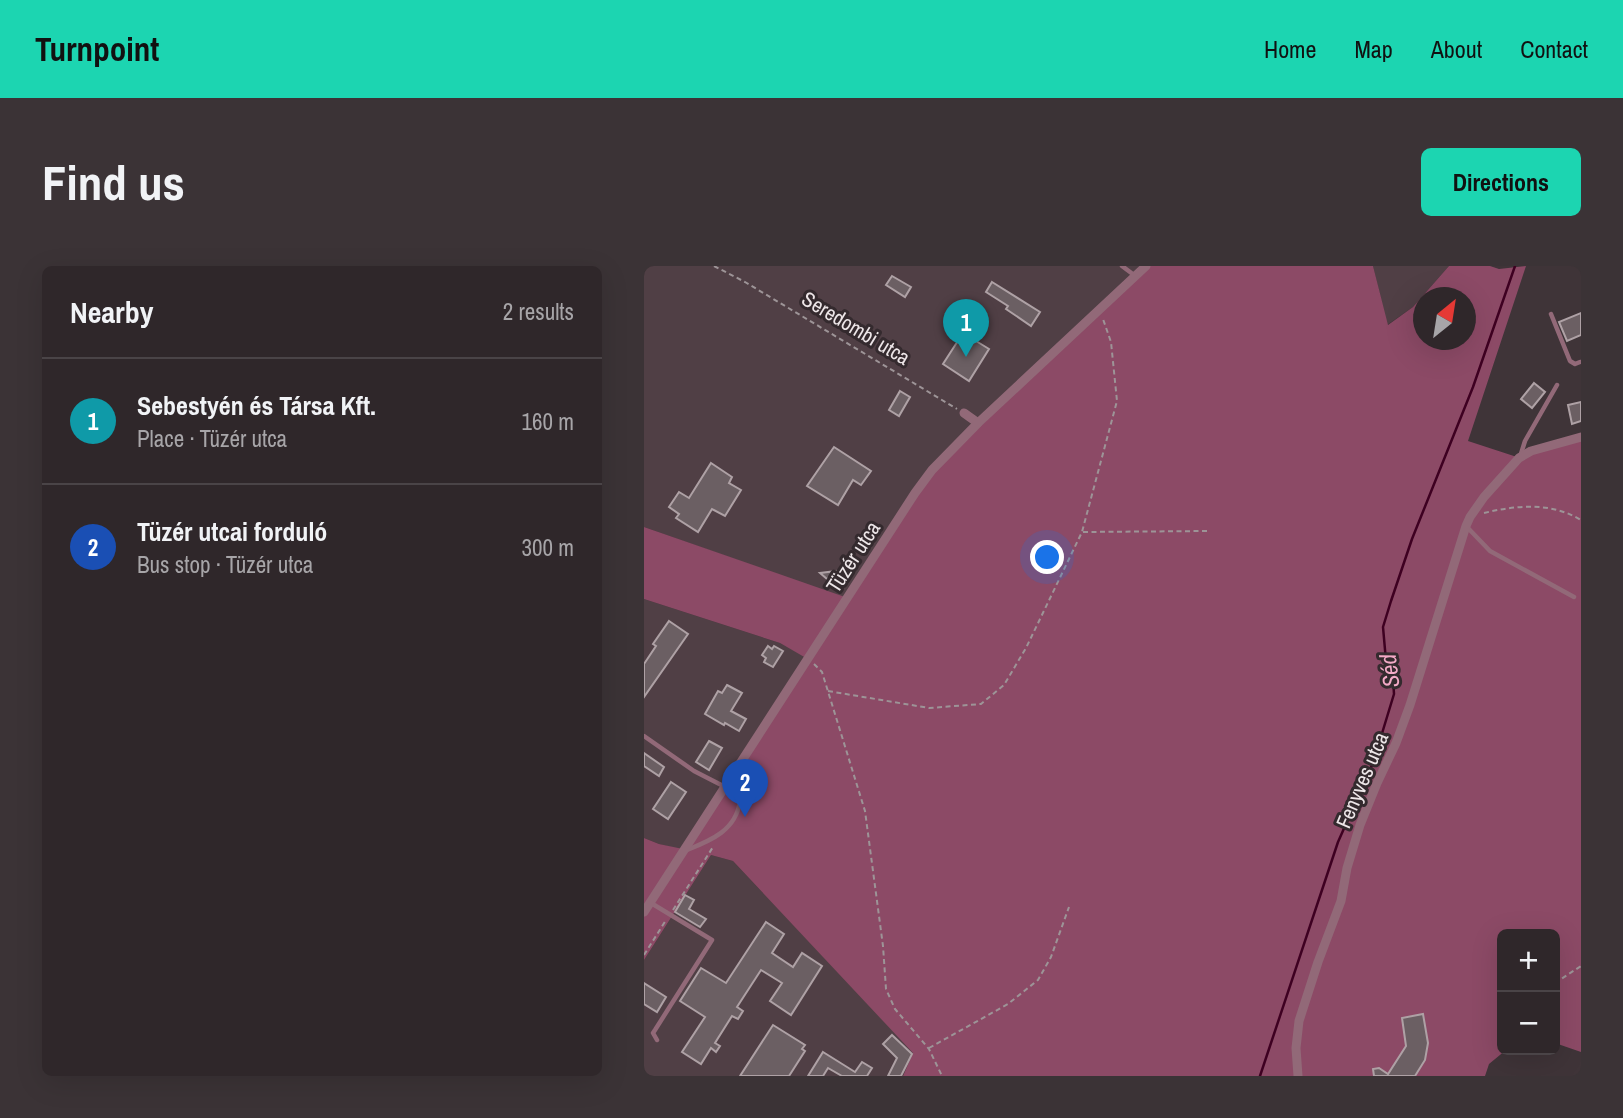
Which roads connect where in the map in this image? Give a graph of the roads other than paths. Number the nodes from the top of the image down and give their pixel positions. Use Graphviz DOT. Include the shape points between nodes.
graph roads {
  1 [pos="1122,266"];
  2 [pos="1146,266"];
  3 [pos="1135,276"];
  4 [pos="1551,314"];
  5 [pos="1581,362"];
  6 [pos="1557,385"];
  7 [pos="964,413"];
  8 [pos="978,423"];
  9 [pos="1581,436"];
  10 [pos="1519,458"];
  11 [pos="1468,521"];
  12 [pos="1574,597"];
  13 [pos="644,736"];
  14 [pos="725,787"];
  15 [pos="683,852"];
  16 [pos="650,902"];
  17 [pos="644,912"];
  18 [pos="657,1040"];
  19 [pos="1298,1076"];
  1 -- 3 [label="lane"];
  2 -- 3 [label="street, Tüzér utca"];
  3 -- 8 [label="street, Tüzér utca"];
  4 -- 5 [label="lane" via="1570,361"];
  6 -- 10 [label="lane"];
  7 -- 8 [label="street"];
  8 -- 14 [label="street, Tüzér utca" via="915,493"];
  9 -- 10 [label="street, Fenyves utca"];
  10 -- 11 [label="street, Fenyves utca"];
  11 -- 12 [label="lane" via="1489,551"];
  11 -- 19 [label="street, Fenyves utca" via="1410,705 1360,825 1341,901 1299,1021"];
  13 -- 14 [label="lane"];
  14 -- 15 [label="street, Tüzér utca"];
  14 -- 15 [label="lane" via="740,801 733,821 708,842"];
  15 -- 16 [label="street, Tüzér utca"];
  16 -- 17 [label="street, Tüzér utca"];
  16 -- 18 [label="lane" via="712,940 653,1033"];
}
